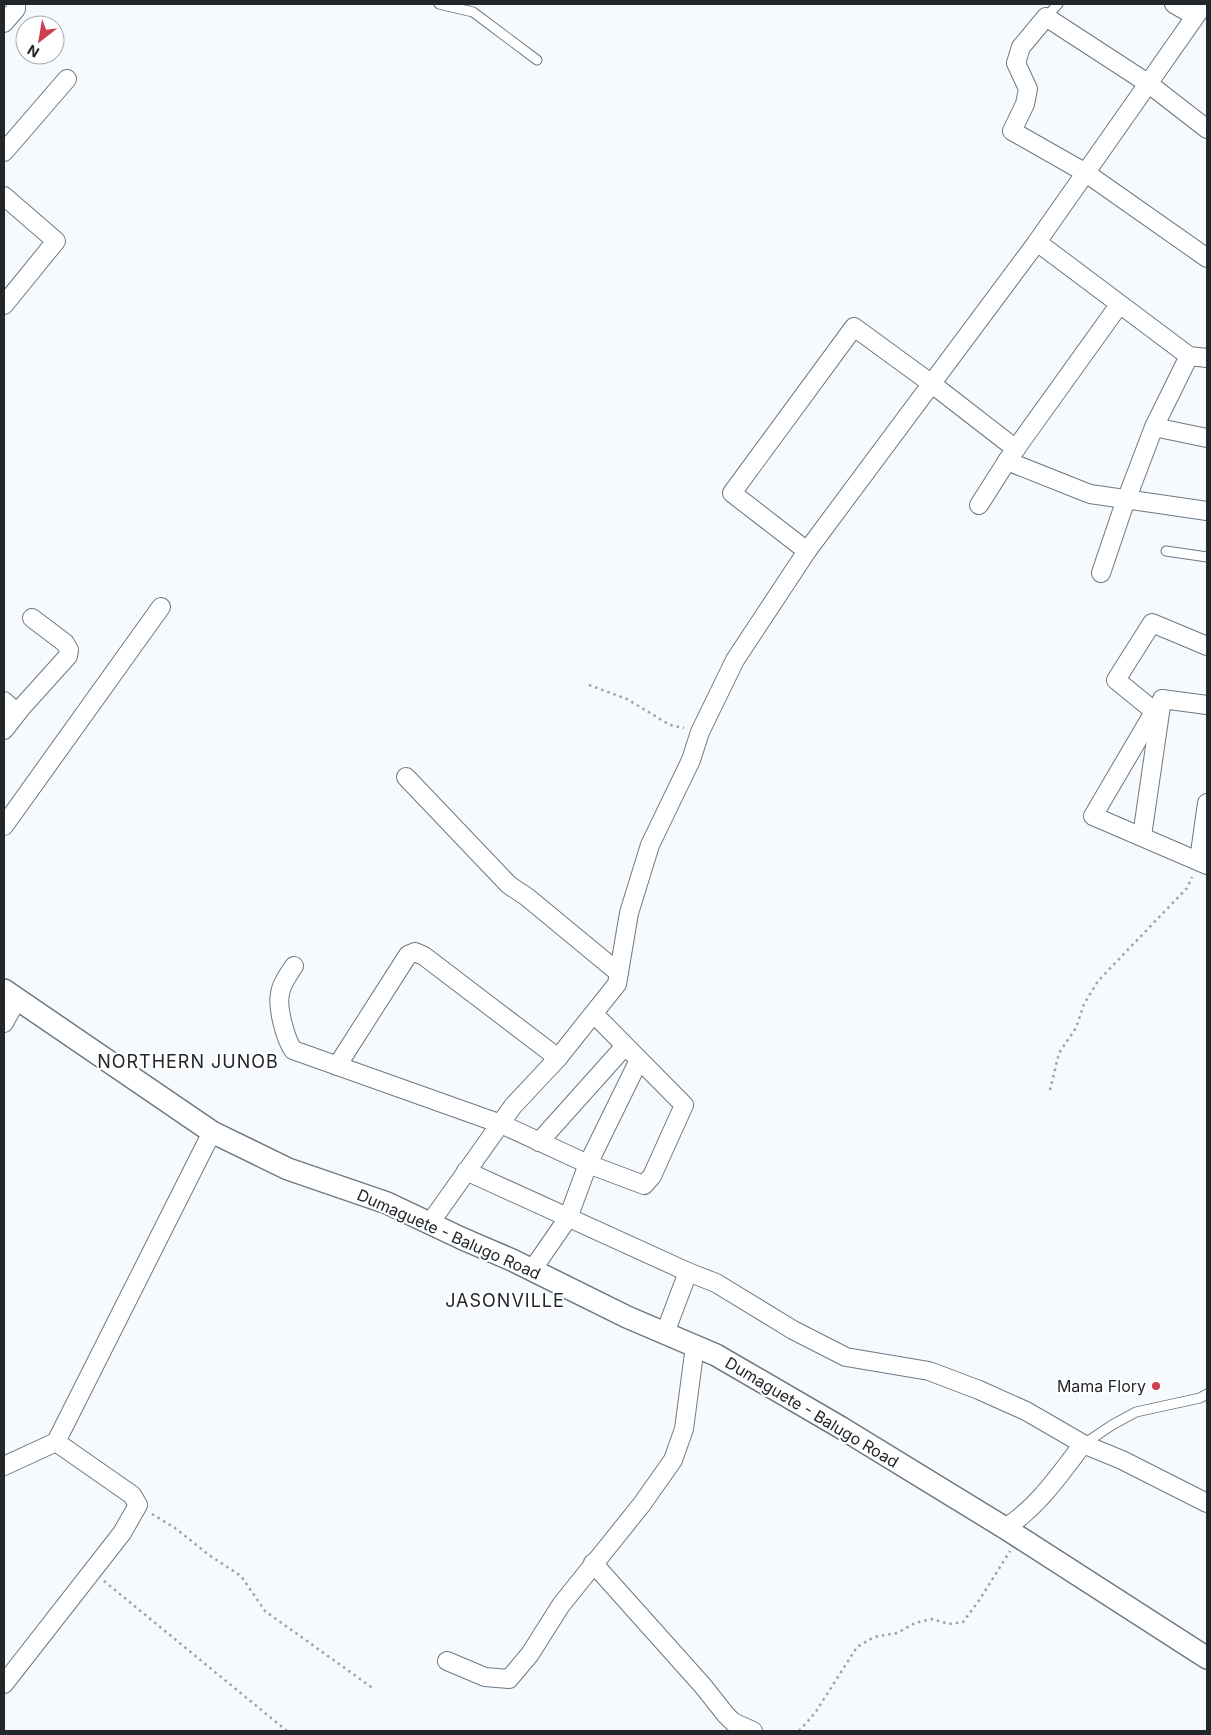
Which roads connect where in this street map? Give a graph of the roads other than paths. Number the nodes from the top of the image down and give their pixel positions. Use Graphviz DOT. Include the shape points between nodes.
graph roads {
  1 [pos="16,4"];
  2 [pos="439,4"];
  3 [pos="1058,4"];
  4 [pos="1174,4"];
  5 [pos="1200,10"];
  6 [pos="1046,17"];
  7 [pos="4,23"];
  8 [pos="538,60"];
  9 [pos="67,79"];
  10 [pos="1149,84"];
  11 [pos="1207,129"];
  12 [pos="4,152"];
  13 [pos="1086,173"];
  14 [pos="4,196"];
  15 [pos="1037,242"];
  16 [pos="1207,258"];
  17 [pos="1119,304"];
  18 [pos="4,305"];
  19 [pos="1189,356"];
  20 [pos="1207,358"];
  21 [pos="932,384"];
  22 [pos="1154,427"];
  23 [pos="1207,438"];
  24 [pos="1012,455"];
  25 [pos="1127,499"];
  26 [pos="978,504"];
  27 [pos="1207,511"];
  28 [pos="808,551"];
  29 [pos="1166,551"];
  30 [pos="1207,557"];
  31 [pos="1101,573"];
  32 [pos="161,607"];
  33 [pos="32,618"];
  34 [pos="1207,646"];
  35 [pos="4,701"];
  36 [pos="1207,705"];
  37 [pos="17,713"];
  38 [pos="1157,714"];
  39 [pos="4,730"];
  40 [pos="406,777"];
  41 [pos="1207,804"];
  42 [pos="4,826"];
  43 [pos="1142,836"];
  44 [pos="1205,838"];
  45 [pos="1203,862"];
  46 [pos="294,966"];
  47 [pos="619,973"];
  48 [pos="10,994"];
  49 [pos="594,1014"];
  50 [pos="4,1023"];
  51 [pos="625,1046"];
  52 [pos="558,1058"];
  53 [pos="639,1060"];
  54 [pos="336,1066"];
  55 [pos="501,1124"];
  56 [pos="212,1132"];
  57 [pos="539,1142"];
  58 [pos="588,1164"];
  59 [pos="466,1171"];
  60 [pos="568,1218"];
  61 [pos="430,1223"];
  62 [pos="532,1270"];
  63 [pos="688,1272"];
  64 [pos="666,1333"];
  65 [pos="695,1346"];
  66 [pos="1207,1394"];
  67 [pos="56,1442"];
  68 [pos="1083,1444"];
  69 [pos="4,1466"];
  70 [pos="1207,1503"];
  71 [pos="1012,1532"];
  72 [pos="593,1563"];
  73 [pos="1207,1658"];
  74 [pos="447,1661"];
  75 [pos="4,1684"];
  76 [pos="753,1731"];
  1 -- 7 [label="street" via="16,9"];
  2 -- 8 [label="lane" via="473,12"];
  3 -- 6 [label="lane"];
  4 -- 5 [label="street"];
  5 -- 10 [label="street"];
  6 -- 10 [label="street"];
  6 -- 13 [label="street" via="1021,48 1016,63 1028,89 1025,104 1012,131"];
  9 -- 12 [label="street"];
  10 -- 11 [label="street"];
  10 -- 13 [label="street"];
  13 -- 15 [label="street"];
  13 -- 16 [label="street"];
  14 -- 18 [label="street" via="56,241"];
  15 -- 17 [label="street"];
  15 -- 21 [label="street"];
  17 -- 19 [label="street"];
  17 -- 24 [label="street"];
  19 -- 20 [label="street"];
  19 -- 22 [label="street"];
  21 -- 24 [label="street"];
  21 -- 28 [label="street"];
  21 -- 28 [label="street" via="854,327 732,493"];
  22 -- 23 [label="street"];
  22 -- 25 [label="street"];
  24 -- 25 [label="street" via="1090,494"];
  24 -- 26 [label="street"];
  25 -- 27 [label="street"];
  25 -- 31 [label="street"];
  28 -- 47 [label="street" via="735,660 700,732 691,760 650,845 630,913"];
  29 -- 30 [label="lane"];
  32 -- 42 [label="street"];
  33 -- 37 [label="street" via="65,643 69,650 68,656"];
  34 -- 38 [label="street" via="1152,624 1116,680"];
  35 -- 37 [label="street"];
  36 -- 38 [label="street" via="1162,699"];
  37 -- 39 [label="street"];
  38 -- 43 [label="street"];
  38 -- 43 [label="street" via="1093,816"];
  40 -- 47 [label="street" via="509,884"];
  41 -- 44 [label="street"];
  43 -- 45 [label="street"];
  44 -- 45 [label="street"];
  46 -- 54 [label="street" via="280,991 278,1003 289,1044 293,1050"];
  47 -- 49 [label="street" via="617,984"];
  48 -- 50 [label="street"];
  48 -- 56 [label="street, Dumaguete - Balugo Road"];
  49 -- 51 [label="street"];
  49 -- 52 [label="street"];
  51 -- 53 [label="street"];
  51 -- 57 [label="street"];
  52 -- 54 [label="street" via="415,952 408,955"];
  52 -- 55 [label="street" via="513,1106"];
  53 -- 58 [label="street"];
  53 -- 58 [label="street" via="684,1105 652,1176 644,1185"];
  54 -- 55 [label="street"];
  55 -- 57 [label="street"];
  55 -- 59 [label="street"];
  56 -- 61 [label="street, Dumaguete - Balugo Road" via="288,1169 387,1203"];
  56 -- 67 [label="street"];
  57 -- 58 [label="street"];
  58 -- 60 [label="street"];
  59 -- 60 [label="street"];
  59 -- 61 [label="street"];
  60 -- 62 [label="street"];
  60 -- 63 [label="street"];
  61 -- 62 [label="street, Dumaguete - Balugo Road"];
  62 -- 64 [label="street, Dumaguete - Balugo Road"];
  63 -- 64 [label="street"];
  63 -- 68 [label="street" via="716,1284 846,1357 929,1371 1026,1411"];
  64 -- 65 [label="street, Dumaguete - Balugo Road"];
  65 -- 71 [label="street, Dumaguete - Balugo Road" via="840,1427"];
  65 -- 72 [label="street" via="684,1429 673,1460 642,1504"];
  66 -- 68 [label="lane" via="1136,1412"];
  67 -- 69 [label="street"];
  67 -- 75 [label="street" via="132,1495 138,1505 122,1533"];
  68 -- 70 [label="street"];
  68 -- 71 [label="street" via="1046,1492 1020,1518"];
  71 -- 73 [label="street, Dumaguete - Balugo Road"];
  72 -- 74 [label="street" via="509,1679 485,1677"];
  72 -- 76 [label="street" via="726,1715"];
}
